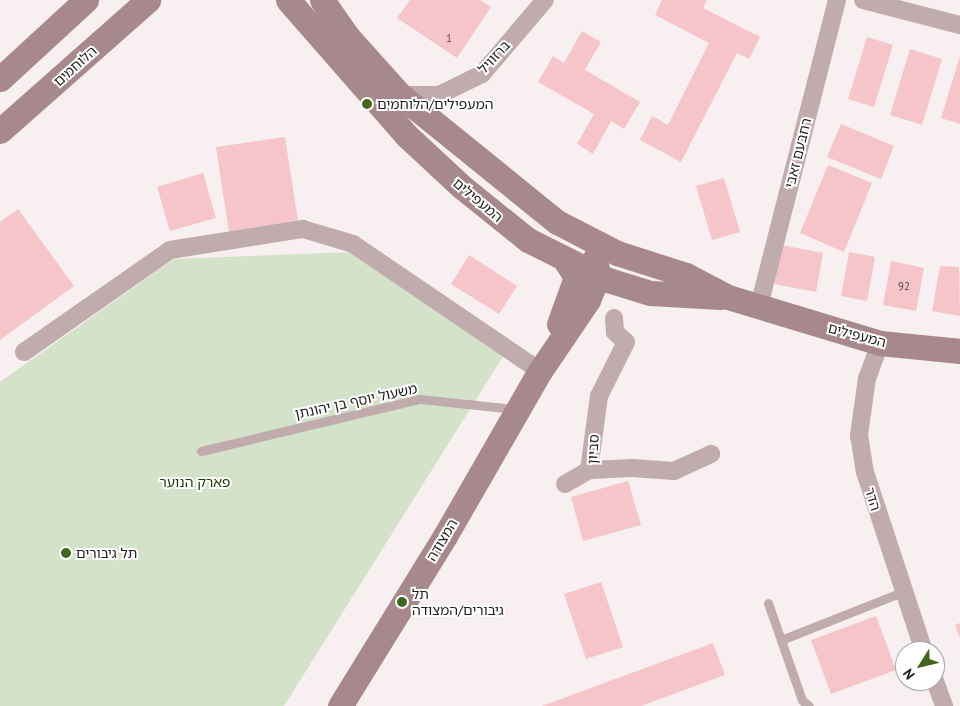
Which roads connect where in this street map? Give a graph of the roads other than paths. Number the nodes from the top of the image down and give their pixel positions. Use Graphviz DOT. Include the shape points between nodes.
graph roads {
  1 [pos="86,0"];
  2 [pos="148,0"];
  3 [pos="288,0"];
  4 [pos="322,0"];
  5 [pos="545,0"];
  6 [pos="837,0"];
  7 [pos="863,0"];
  8 [pos="960,26"];
  9 [pos="0,79"];
  10 [pos="400,95"];
  11 [pos="0,131"];
  12 [pos="583,236"];
  13 [pos="565,260"];
  14 [pos="598,276"];
  15 [pos="728,297"];
  16 [pos="759,306"];
  17 [pos="614,318"];
  18 [pos="880,343"];
  19 [pos="960,351"];
  20 [pos="24,352"];
  21 [pos="540,370"];
  22 [pos="518,409"];
  23 [pos="201,450"];
  24 [pos="711,454"];
  25 [pos="589,470"];
  26 [pos="565,484"];
  27 [pos="902,592"];
  28 [pos="768,602"];
  29 [pos="781,640"];
  30 [pos="920,641"];
  31 [pos="939,691"];
  32 [pos="340,706"];
  33 [pos="809,706"];
  34 [pos="944,706"];
  1 -- 9 [label="street"];
  2 -- 11 [label="street, הלוחמים"];
  3 -- 13 [label="street, המעפילים" via="406,135 455,181 528,240"];
  4 -- 10 [label="street, המעפילים" via="348,37"];
  5 -- 10 [label="street, ברזוויל" via="482,74 439,95"];
  6 -- 16 [label="street, רחבעם זאבי"];
  7 -- 8 [label="street"];
  10 -- 12 [label="street, המעפילים" via="557,222"];
  12 -- 14 [label="street" via="595,254"];
  12 -- 15 [label="street, המעפילים" via="635,261 686,274"];
  13 -- 14 [label="street, המעפילים"];
  13 -- 21 [label="street, המצודה" via="576,277"];
  14 -- 15 [label="street, המעפילים" via="650,293"];
  14 -- 21 [label="street, המצודה" via="588,300"];
  15 -- 16 [label="street, המעפילים"];
  16 -- 18 [label="street, המעפילים"];
  17 -- 25 [label="street, סביון" via="615,332 626,342 599,396"];
  18 -- 19 [label="street, המעפילים"];
  18 -- 27 [label="street, הדר" via="867,378 859,435 865,472"];
  20 -- 21 [label="street" via="170,250 302,229 353,244"];
  21 -- 22 [label="street, המצודה"];
  22 -- 23 [label="lane, משעול יוסף בן יהונתן" via="420,399"];
  22 -- 32 [label="street, המצודה" via="445,536"];
  24 -- 25 [label="street, סביון" via="674,471 632,468"];
  25 -- 26 [label="street"];
  27 -- 29 [label="lane"];
  27 -- 30 [label="street, הדר"];
  28 -- 29 [label="lane"];
  29 -- 33 [label="lane" via="802,700"];
  31 -- 34 [label="street"];
}
